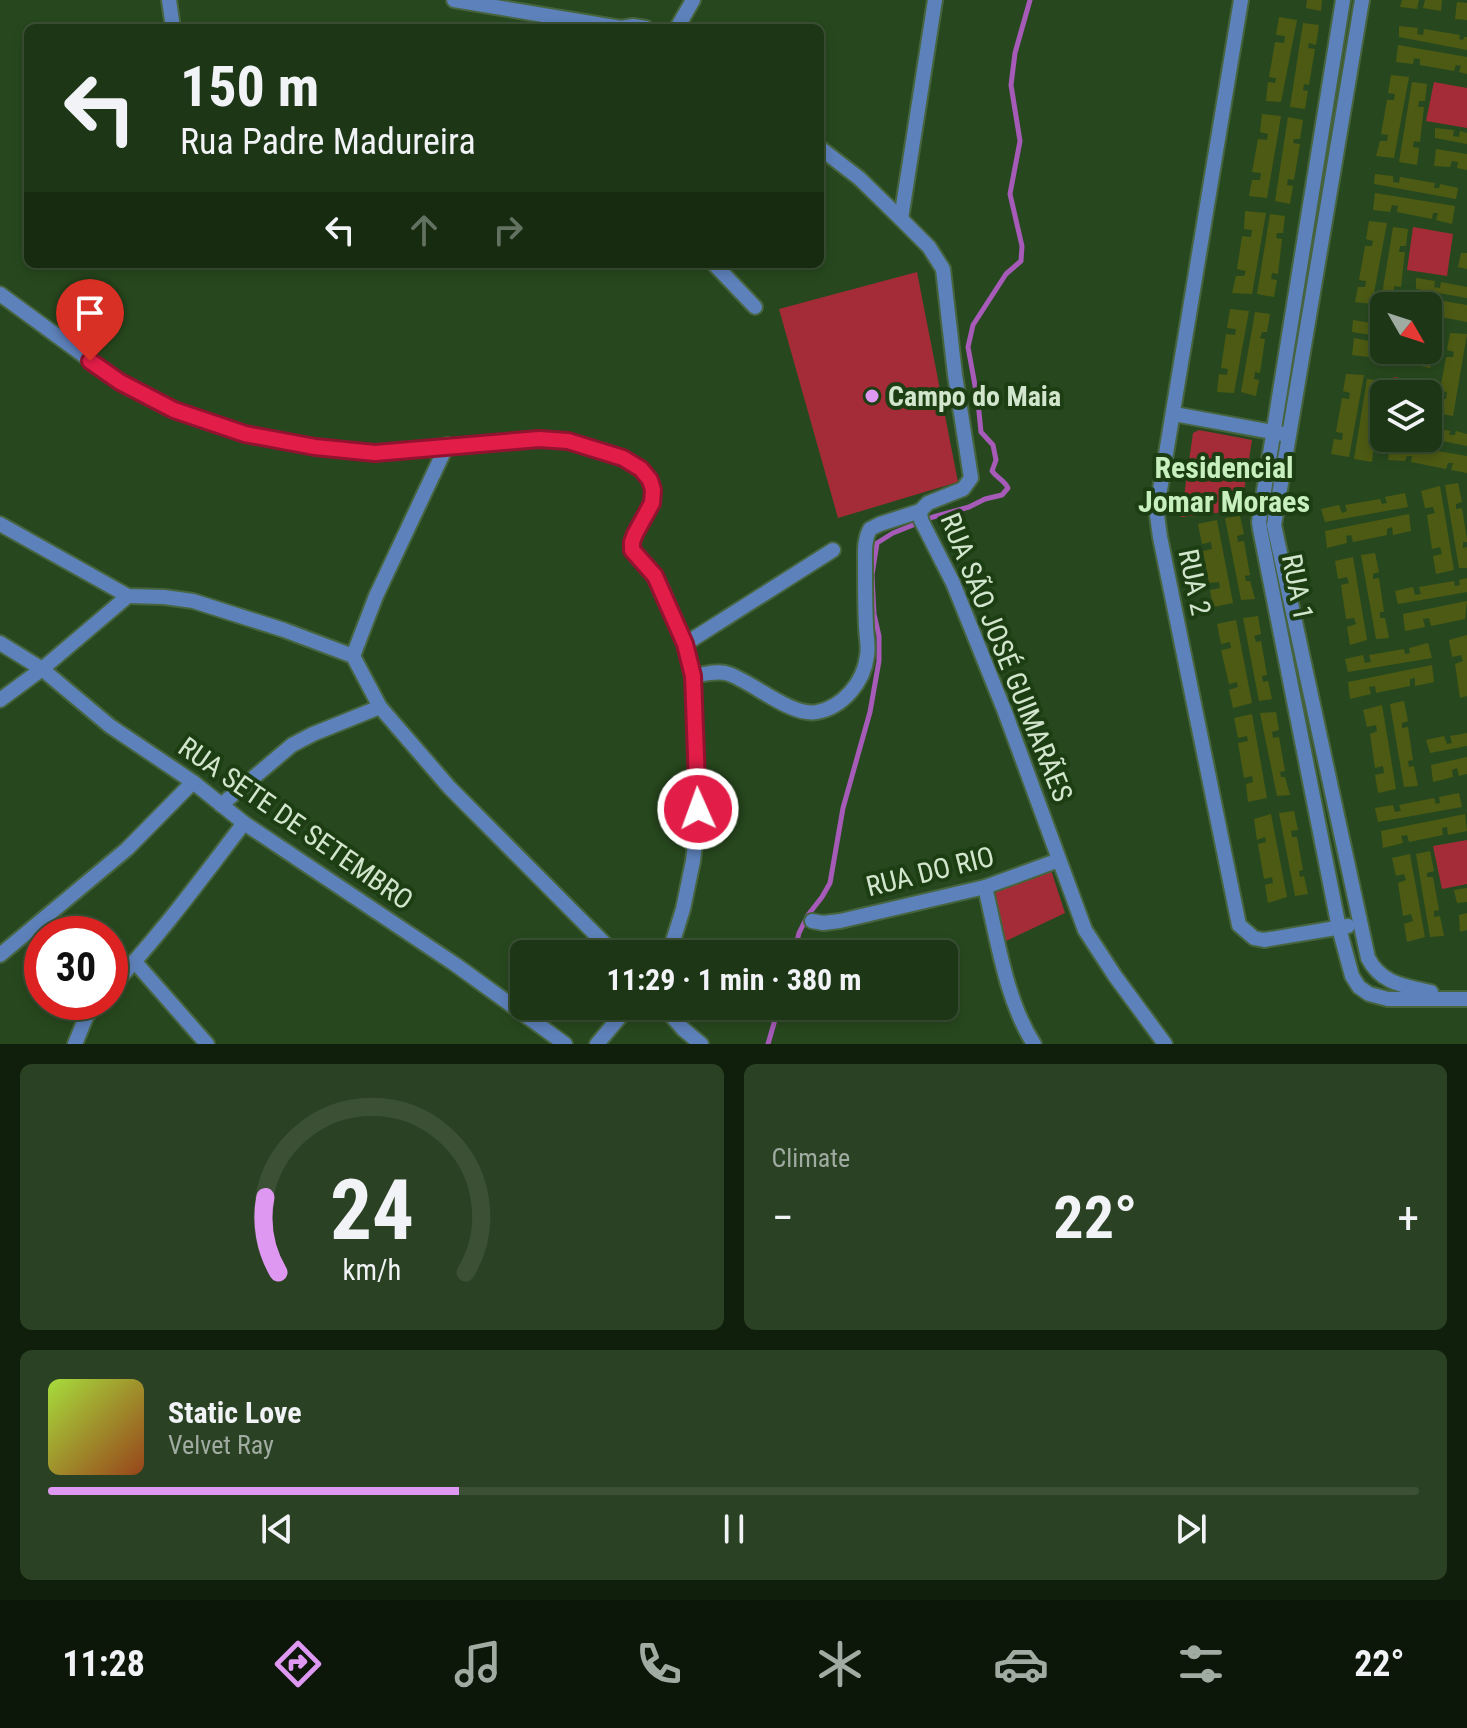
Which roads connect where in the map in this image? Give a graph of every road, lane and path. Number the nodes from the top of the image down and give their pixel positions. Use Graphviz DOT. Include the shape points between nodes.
graph roads {
  1 [pos="169,0"];
  2 [pos="454,0"];
  3 [pos="693,0"];
  4 [pos="935,0"];
  5 [pos="1241,0"];
  6 [pos="1343,0"];
  7 [pos="1362,0"];
  8 [pos="172,24"];
  9 [pos="597,24"];
  10 [pos="679,24"];
  11 [pos="824,151"];
  12 [pos="901,219"];
  13 [pos="718,268"];
  14 [pos="0,294"];
  15 [pos="755,307"];
  16 [pos="1174,414"];
  17 [pos="1281,434"];
  18 [pos="447,445"];
  19 [pos="922,521"];
  20 [pos="0,524"];
  21 [pos="833,550"];
  22 [pos="128,596"];
  23 [pos="0,643"];
  24 [pos="685,644"];
  25 [pos="353,656"];
  26 [pos="42,669"];
  27 [pos="693,676"];
  28 [pos="0,700"];
  29 [pos="380,707"];
  30 [pos="193,782"];
  31 [pos="221,805"];
  32 [pos="244,823"];
  33 [pos="1059,860"];
  34 [pos="985,887"];
  35 [pos="812,921"];
  36 [pos="1360,924"];
  37 [pos="1339,928"];
  38 [pos="601,940"];
  39 [pos="673,940"];
  40 [pos="0,955"];
  41 [pos="135,962"];
  42 [pos="128,969"];
  43 [pos="1461,998"];
  44 [pos="85,1020"];
  45 [pos="617,1020"];
  46 [pos="675,1020"];
  47 [pos="75,1044"];
  48 [pos="207,1044"];
  49 [pos="565,1044"];
  50 [pos="597,1044"];
  51 [pos="701,1044"];
  52 [pos="1034,1044"];
  53 [pos="1165,1044"];
  1 -- 8 [label="street"];
  2 -- 9 [label="street"];
  3 -- 10 [label="street"];
  4 -- 12 [label="street"];
  5 -- 16 [label="street, RUA 2"];
  6 -- 17 [label="street, RUA 1"];
  7 -- 17 [label="street, RUA 1"];
  11 -- 12 [label="street, RUA SÃO JOSÉ GUIMARÃES"];
  12 -- 19 [label="street, RUA SÃO JOSÉ GUIMARÃES" via="943,269 971,474 963,489 928,503"];
  13 -- 15 [label="street"];
  14 -- 18 [label="street" via="120,382 174,410 245,434 375,453"];
  16 -- 17 [label="street"];
  16 -- 37 [label="street, RUA 2" via="1157,515 1239,925 1264,940"];
  17 -- 36 [label="street, RUA 1" via="1275,535"];
  17 -- 37 [label="street, RUA 1" via="1259,522"];
  18 -- 24 [label="street" via="568,441 641,469 650,480 652,503 632,550 655,576"];
  18 -- 25 [label="street"];
  19 -- 27 [label="street" via="880,524 867,535 868,655 857,684 836,705 804,712 724,672"];
  19 -- 33 [label="street, RUA SÃO JOSÉ GUIMARÃES" via="953,583"];
  20 -- 22 [label="street"];
  21 -- 24 [label="street"];
  22 -- 25 [label="street" via="193,601"];
  22 -- 26 [label="street"];
  23 -- 26 [label="street, RUA SETE DE SETEMBRO"];
  24 -- 27 [label="street"];
  25 -- 29 [label="street"];
  26 -- 28 [label="street"];
  26 -- 30 [label="street, RUA SETE DE SETEMBRO" via="110,726"];
  27 -- 39 [label="street" via="696,836"];
  29 -- 31 [label="street" via="292,745"];
  29 -- 38 [label="street" via="449,787"];
  30 -- 31 [label="street, RUA SETE DE SETEMBRO"];
  30 -- 40 [label="street" via="127,849"];
  31 -- 32 [label="street, RUA SETE DE SETEMBRO"];
  32 -- 41 [label="street"];
  32 -- 49 [label="street, RUA SETE DE SETEMBRO"];
  33 -- 34 [label="street, RUA DO RIO"];
  33 -- 53 [label="street, RUA SÃO JOSÉ GUIMARÃES" via="1085,930"];
  34 -- 35 [label="street, RUA DO RIO" via="840,921"];
  34 -- 52 [label="street" via="1014,1006"];
  36 -- 37 [label="street, RUA 2"];
  36 -- 43 [label="street, RUA 1" via="1371,963 1385,978"];
  37 -- 43 [label="street, RUA 1" via="1352,976 1369,994 1388,999"];
  41 -- 42 [label="street"];
  41 -- 48 [label="street"];
  44 -- 47 [label="street"];
  45 -- 50 [label="street"];
  46 -- 51 [label="street"];
}
